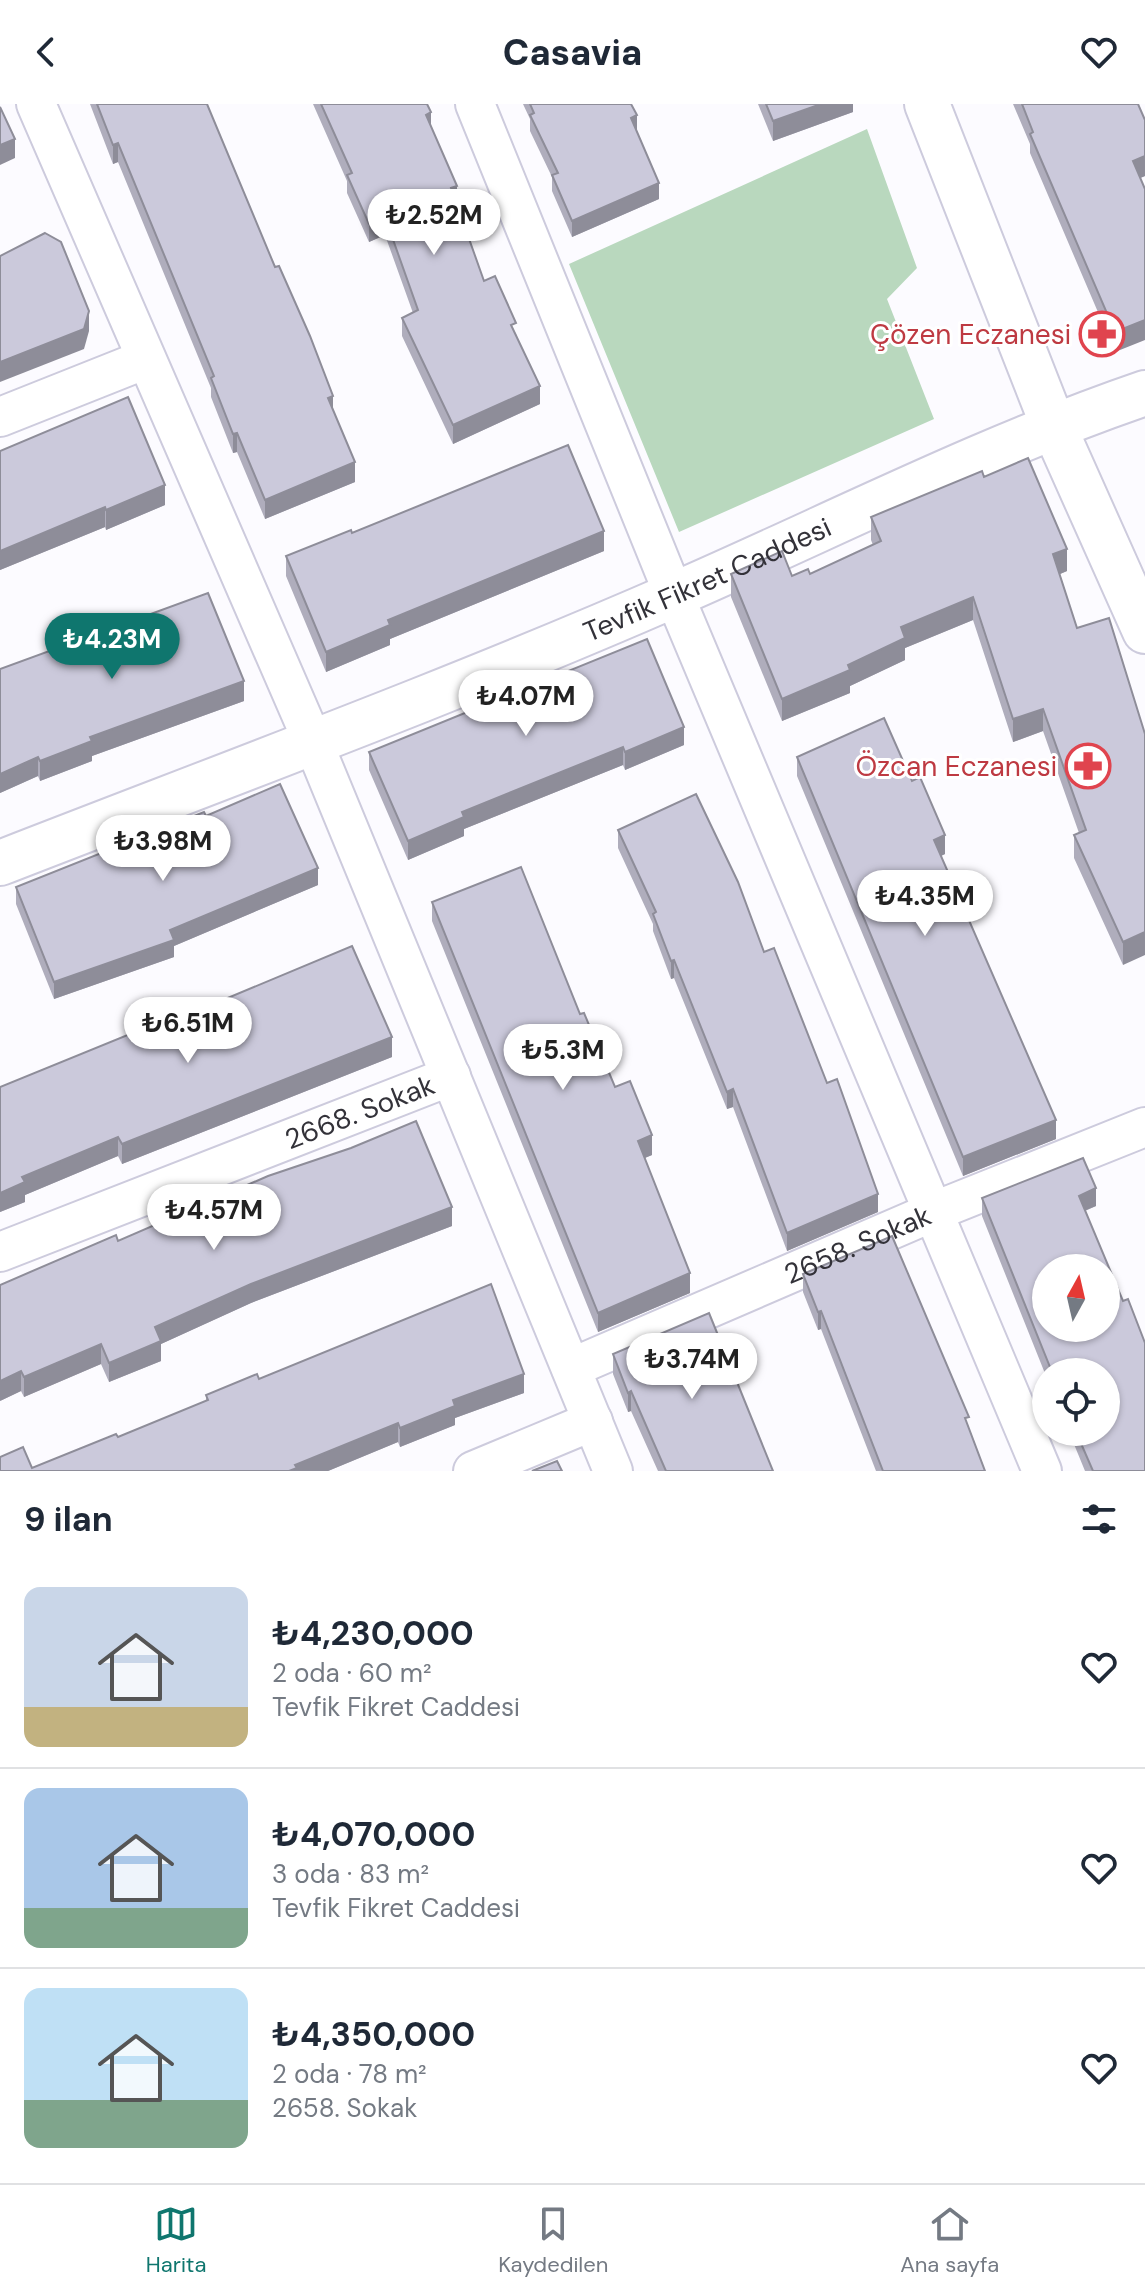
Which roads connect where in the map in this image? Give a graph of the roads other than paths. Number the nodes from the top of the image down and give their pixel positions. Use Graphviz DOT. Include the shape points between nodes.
graph roads {
  1 [pos="36,104"];
  2 [pos="475,104"];
  3 [pos="927,104"];
  4 [pos="146,359"];
  5 [pos="1145,393"];
  6 [pos="0,417"];
  7 [pos="1053,425"];
  8 [pos="674,595"];
  9 [pos="1145,631"];
  10 [pos="313,742"];
  11 [pos="0,863"];
  12 [pos="451,1076"];
  13 [pos="1145,1127"];
  14 [pos="935,1211"];
  15 [pos="0,1252"];
  16 [pos="571,1368"];
  17 [pos="593,1421"];
  18 [pos="473,1471"];
  19 [pos="613,1471"];
  20 [pos="1042,1471"];
  1 -- 4 [label="street"];
  2 -- 8 [label="street"];
  3 -- 7 [label="street"];
  4 -- 6 [label="street"];
  4 -- 10 [label="street"];
  5 -- 7 [label="street, Tevfik Fikret Caddesi"];
  7 -- 8 [label="street, Tevfik Fikret Caddesi"];
  7 -- 9 [label="street"];
  8 -- 10 [label="street, Tevfik Fikret Caddesi"];
  8 -- 14 [label="street"];
  10 -- 11 [label="street, Tevfik Fikret Caddesi"];
  10 -- 12 [label="street"];
  12 -- 15 [label="street, 2668. Sokak"];
  12 -- 16 [label="street"];
  13 -- 14 [label="street, 2658. Sokak"];
  14 -- 16 [label="street, 2658. Sokak"];
  14 -- 20 [label="street"];
  16 -- 17 [label="street"];
  17 -- 18 [label="street"];
  17 -- 19 [label="street"];
}
